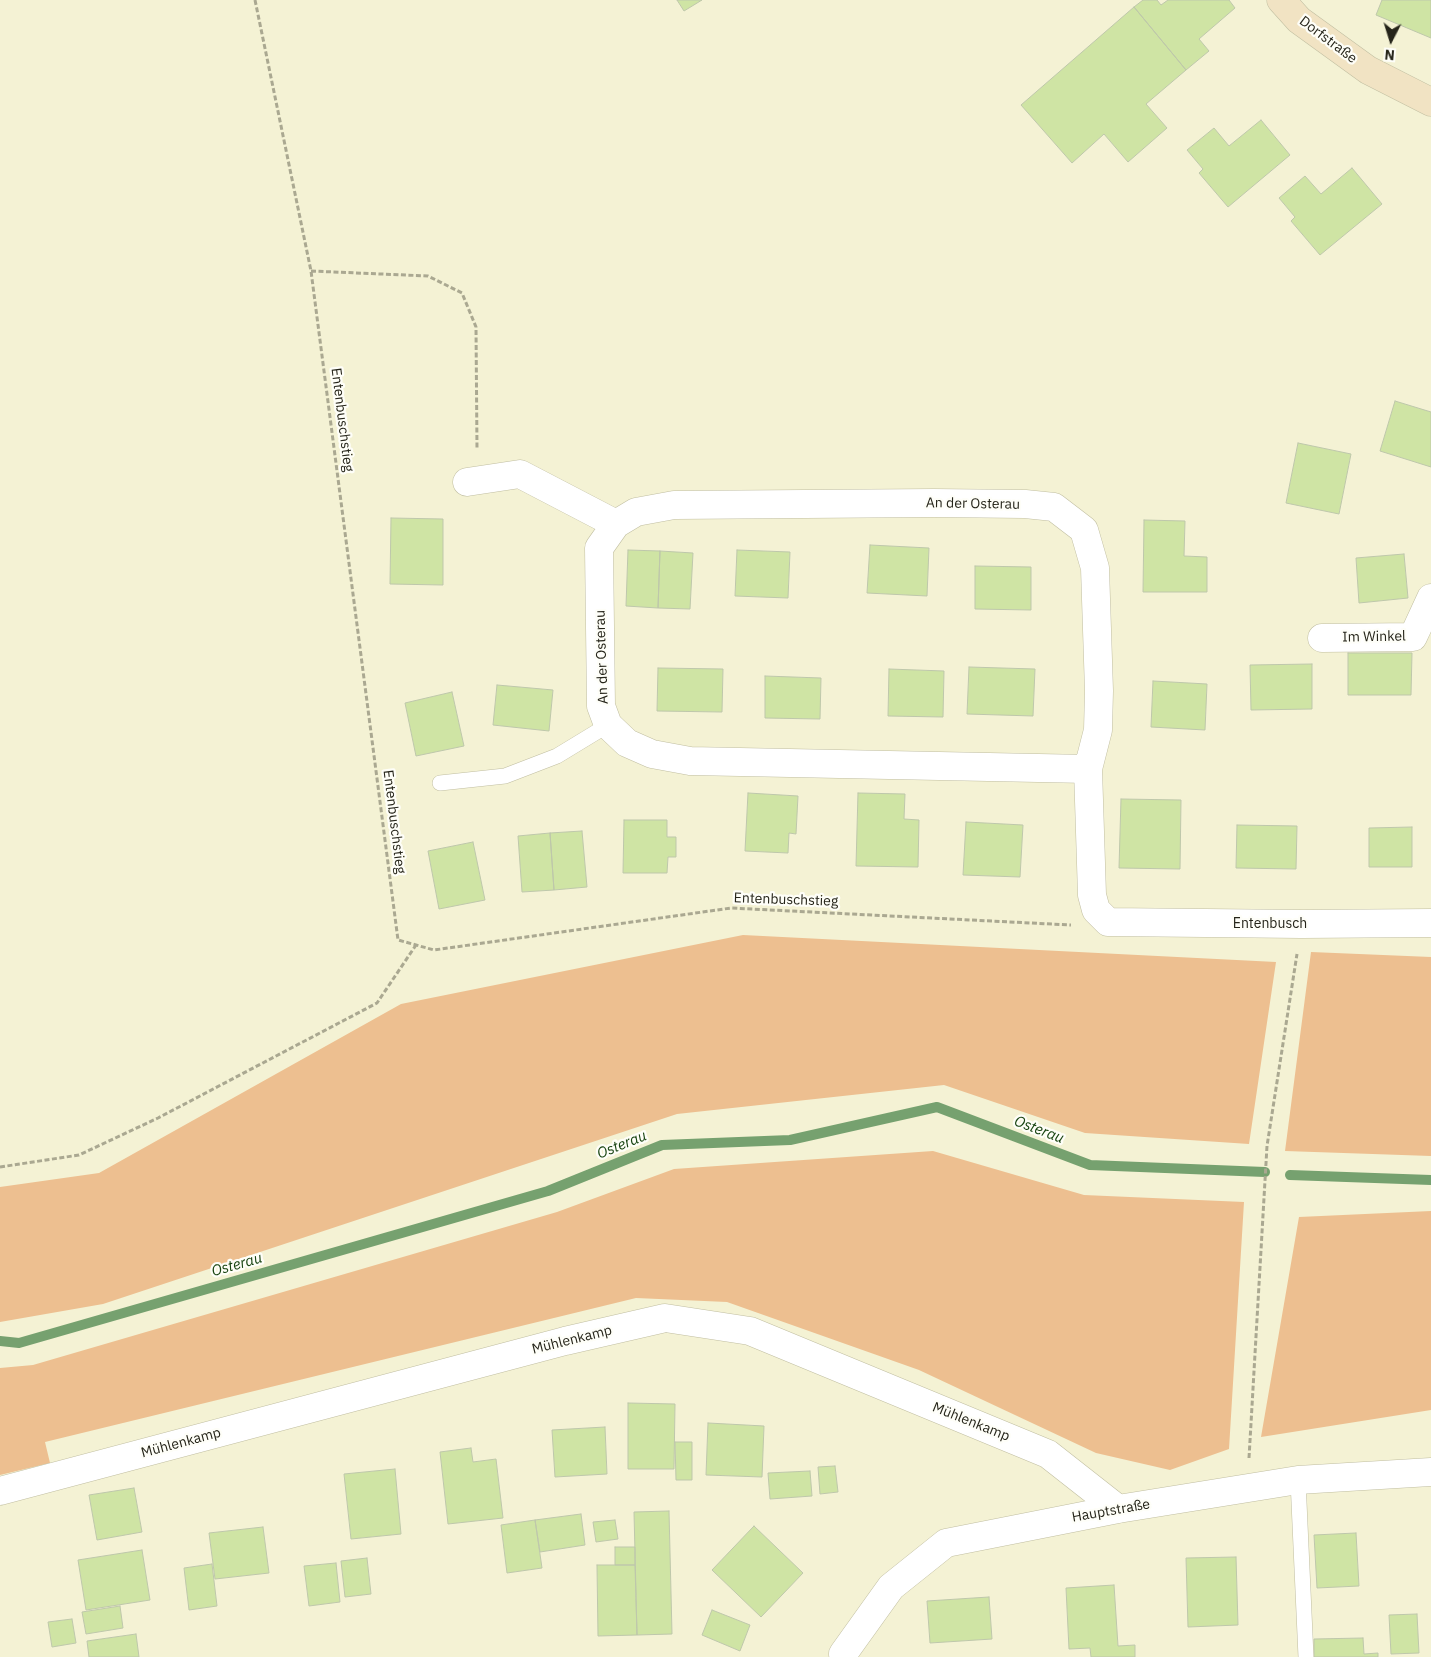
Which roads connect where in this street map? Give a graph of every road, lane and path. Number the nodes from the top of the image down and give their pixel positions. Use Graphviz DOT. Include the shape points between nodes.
graph roads {
  1 [pos="255,0"];
  2 [pos="1281,0"];
  3 [pos="1431,102"];
  4 [pos="311,270"];
  5 [pos="477,452"];
  6 [pos="466,482"];
  7 [pos="616,524"];
  8 [pos="1431,598"];
  9 [pos="1322,638"];
  10 [pos="608,725"];
  11 [pos="1088,770"];
  12 [pos="440,784"];
  13 [pos="1108,922"];
  14 [pos="1431,923"];
  15 [pos="1302,924"];
  16 [pos="416,945"];
  17 [pos="0,1167"];
  18 [pos="1248,1461"];
  19 [pos="1431,1472"];
  20 [pos="1298,1480"];
  21 [pos="0,1490"];
  22 [pos="1118,1509"];
  23 [pos="844,1657"];
  24 [pos="1306,1657"];
  1 -- 4 [label="path, Entenbuschstieg"];
  2 -- 3 [label="street, Dorfstraße" via="1299,20 1368,70"];
  4 -- 5 [label="path" via="428,276 462,293 476,327"];
  4 -- 16 [label="path, Entenbuschstieg" via="398,940"];
  6 -- 7 [label="street" via="520,474"];
  7 -- 10 [label="street, An der Osterau" via="599,548 602,706"];
  7 -- 11 [label="street, An der Osterau" via="636,512 674,505 934,503 1054,507 1084,530 1095,568 1098,730"];
  8 -- 9 [label="street, Im Winkel" via="1413,637"];
  10 -- 11 [label="street" via="626,743 635,747 652,754 690,760"];
  10 -- 12 [label="lane" via="557,756 505,776"];
  11 -- 13 [label="street, An der Osterau" via="1092,895 1096,910"];
  13 -- 15 [label="street, Entenbusch"];
  13 -- 16 [label="path, Entenbuschstieg" via="1088,926 731,908 434,950"];
  14 -- 15 [label="street, Entenbusch"];
  15 -- 18 [label="path" via="1267,1146"];
  16 -- 17 [label="path" via="377,1003 158,1118 79,1155"];
  19 -- 20 [label="street, Hauptstraße"];
  20 -- 22 [label="street, Hauptstraße"];
  20 -- 24 [label="lane"];
  21 -- 22 [label="street, Mühlenkamp" via="565,1341 664,1318 750,1331 1048,1454"];
  22 -- 23 [label="street, Hauptstraße" via="946,1543 891,1587 843,1654"];
}
